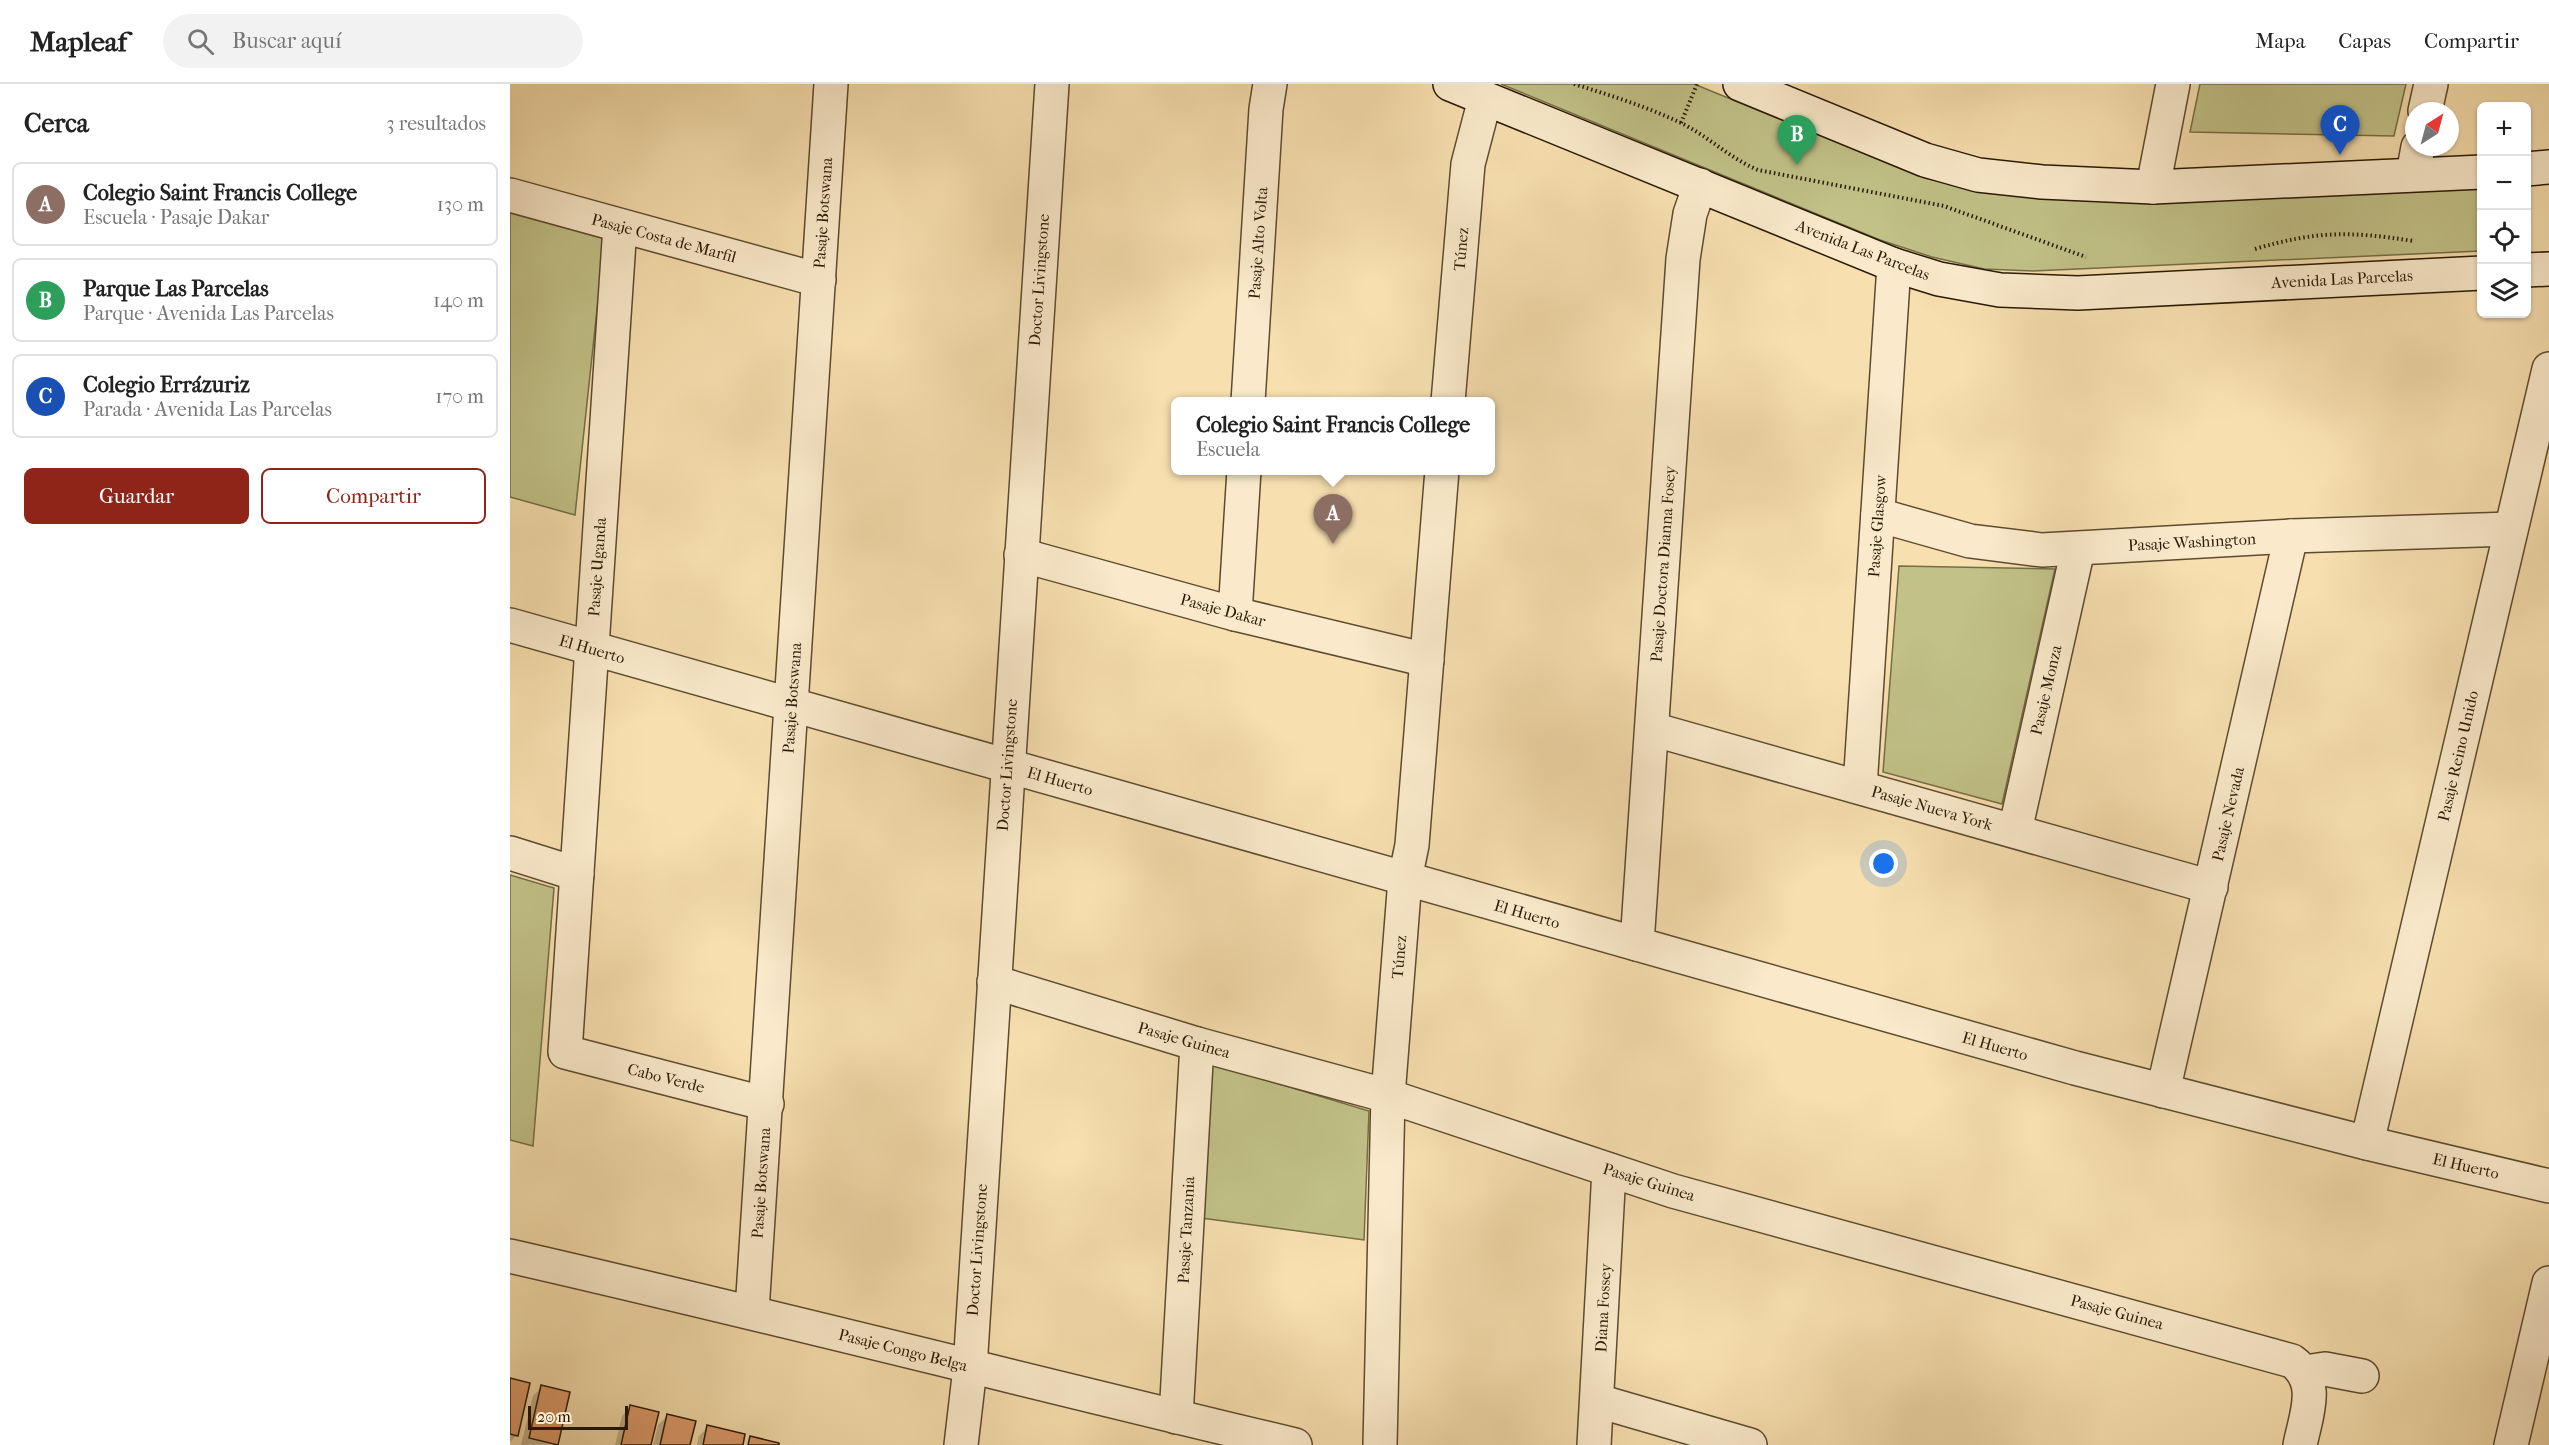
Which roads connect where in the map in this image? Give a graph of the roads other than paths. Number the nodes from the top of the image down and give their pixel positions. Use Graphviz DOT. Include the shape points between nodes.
graph roads {
  1 [pos="831,84"];
  2 [pos="1052,84"];
  3 [pos="1270,84"];
  4 [pos="1450,84"];
  5 [pos="1740,84"];
  6 [pos="2173,84"];
  7 [pos="2431,84"];
  8 [pos="1485,99"];
  9 [pos="2427,102"];
  10 [pos="2415,160"];
  11 [pos="2549,167"];
  12 [pos="2531,169"];
  13 [pos="2477,171"];
  14 [pos="1700,185"];
  15 [pos="2153,187"];
  16 [pos="510,195"];
  17 [pos="620,226"];
  18 [pos="1894,265"];
  19 [pos="2549,269"];
  20 [pos="2531,270"];
  21 [pos="2477,273"];
  22 [pos="819,280"];
  23 [pos="2549,369"];
  24 [pos="1248,397"];
  25 [pos="1448,397"];
  26 [pos="1244,475"];
  27 [pos="1443,475"];
  28 [pos="1878,515"];
  29 [pos="2511,529"];
  30 [pos="2291,536"];
  31 [pos="2078,549"];
  32 [pos="1021,555"];
  33 [pos="1235,614"];
  34 [pos="510,626"];
  35 [pos="591,649"];
  36 [pos="1427,660"];
  37 [pos="792,705"];
  38 [pos="1652,729"];
  39 [pos="1006,766"];
  40 [pos="1860,788"];
  41 [pos="2015,831"];
  42 [pos="510,853"];
  43 [pos="577,874"];
  44 [pos="1405,879"];
  45 [pos="2211,887"];
  46 [pos="1637,944"];
  47 [pos="994,982"];
  48 [pos="1197,1044"];
  49 [pos="565,1052"];
  50 [pos="2163,1091"];
  51 [pos="1388,1096"];
  52 [pos="767,1104"];
  53 [pos="2367,1143"];
  54 [pos="1609,1170"];
  55 [pos="2549,1186"];
  56 [pos="510,1256"];
  57 [pos="2549,1283"];
  58 [pos="752,1311"];
  59 [pos="970,1368"];
  60 [pos="2305,1372"];
  61 [pos="2549,1375"];
  62 [pos="2362,1377"];
  63 [pos="1598,1401"];
  64 [pos="1176,1417"];
  65 [pos="2514,1431"];
  66 [pos="961,1445"];
  67 [pos="1295,1445"];
  68 [pos="1380,1445"];
  69 [pos="1594,1445"];
  70 [pos="1750,1445"];
  71 [pos="2300,1445"];
  1 -- 22 [label="street, Pasaje Botswana"];
  2 -- 32 [label="street, Doctor Livingstone"];
  3 -- 24 [label="street, Pasaje Alto Volta"];
  4 -- 8 [label="street, Avenida Las Parcelas"];
  5 -- 15 [label="street" via="1925,160 1978,175"];
  6 -- 15 [label="street"];
  7 -- 9 [label="street"];
  8 -- 14 [label="street, Avenida Las Parcelas"];
  8 -- 25 [label="street, Túnez" via="1468,164"];
  10 -- 13 [label="street"];
  10 -- 15 [label="street"];
  11 -- 12 [label="street"];
  14 -- 18 [label="street, Avenida Las Parcelas"];
  14 -- 38 [label="street, Pasaje Doctora Dianna Fosey" via="1690,214 1683,259"];
  16 -- 17 [label="street, Pasaje Costa de Marfil"];
  17 -- 22 [label="street, Pasaje Costa de Marfil"];
  17 -- 35 [label="street, Pasaje Uganda"];
  18 -- 21 [label="street, Avenida Las Parcelas" via="1940,279 2000,290 2078,293"];
  18 -- 28 [label="street, Pasaje Glasgow"];
  19 -- 20 [label="street"];
  22 -- 37 [label="street, Pasaje Botswana"];
  23 -- 29 [label="street, Pasaje Reino Unido"];
  26 -- 33 [label="street"];
  27 -- 36 [label="street, Túnez"];
  28 -- 31 [label="street, Pasaje Washington" via="1970,541 2042,550"];
  28 -- 40 [label="street, Pasaje Glasgow"];
  29 -- 30 [label="street, Pasaje Washington"];
  29 -- 53 [label="street, Pasaje Reino Unido"];
  30 -- 31 [label="street, Pasaje Washington"];
  30 -- 45 [label="street, Pasaje Nevada"];
  31 -- 41 [label="street, Pasaje Monza"];
  32 -- 33 [label="street, Pasaje Dakar"];
  32 -- 39 [label="street, Doctor Livingstone"];
  33 -- 36 [label="street, Pasaje Dakar"];
  34 -- 35 [label="street, El Huerto"];
  35 -- 37 [label="street, El Huerto"];
  35 -- 43 [label="street, Pasaje Uganda"];
  36 -- 44 [label="street, Túnez" via="1412,845"];
  37 -- 39 [label="street, El Huerto"];
  37 -- 52 [label="street, Pasaje Botswana"];
  38 -- 40 [label="street, Pasaje Nueva York"];
  38 -- 46 [label="street, Pasaje Doctora Dianna Fosey"];
  39 -- 44 [label="street, El Huerto"];
  39 -- 47 [label="street, Doctor Livingstone"];
  40 -- 41 [label="street, Pasaje Nueva York"];
  41 -- 45 [label="street, Pasaje Nueva York"];
  42 -- 43 [label="street"];
  43 -- 49 [label="street, Pasaje Uganda"];
  44 -- 46 [label="street, El Huerto"];
  44 -- 51 [label="street, Túnez"];
  45 -- 50 [label="street, Pasaje Nevada"];
  46 -- 50 [label="street, El Huerto"];
  47 -- 48 [label="street, Pasaje Guinea"];
  47 -- 59 [label="street, Doctor Livingstone"];
  48 -- 51 [label="street, Pasaje Guinea"];
  48 -- 64 [label="street, Pasaje Tanzania"];
  49 -- 52 [label="street, Cabo Verde"];
  50 -- 53 [label="street, El Huerto"];
  51 -- 54 [label="street, Pasaje Guinea"];
  51 -- 68 [label="street, Túnez"];
  52 -- 58 [label="street, Pasaje Botswana"];
  53 -- 55 [label="street, El Huerto"];
  54 -- 60 [label="street, Pasaje Guinea" via="1673,1191 2292,1360"];
  54 -- 63 [label="street, Diana Fossey"];
  56 -- 58 [label="street, Pasaje Congo Belga"];
  57 -- 65 [label="street"];
  58 -- 59 [label="street, Pasaje Congo Belga"];
  59 -- 64 [label="street, Pasaje Congo Belga"];
  59 -- 66 [label="street, Doctor Livingstone"];
  60 -- 62 [label="street" via="2325,1369"];
  60 -- 71 [label="street" via="2310,1390"];
  61 -- 65 [label="street"];
  63 -- 69 [label="street, Diana Fossey"];
  63 -- 70 [label="street"];
  64 -- 67 [label="street, Pasaje Congo Belga"];
}
